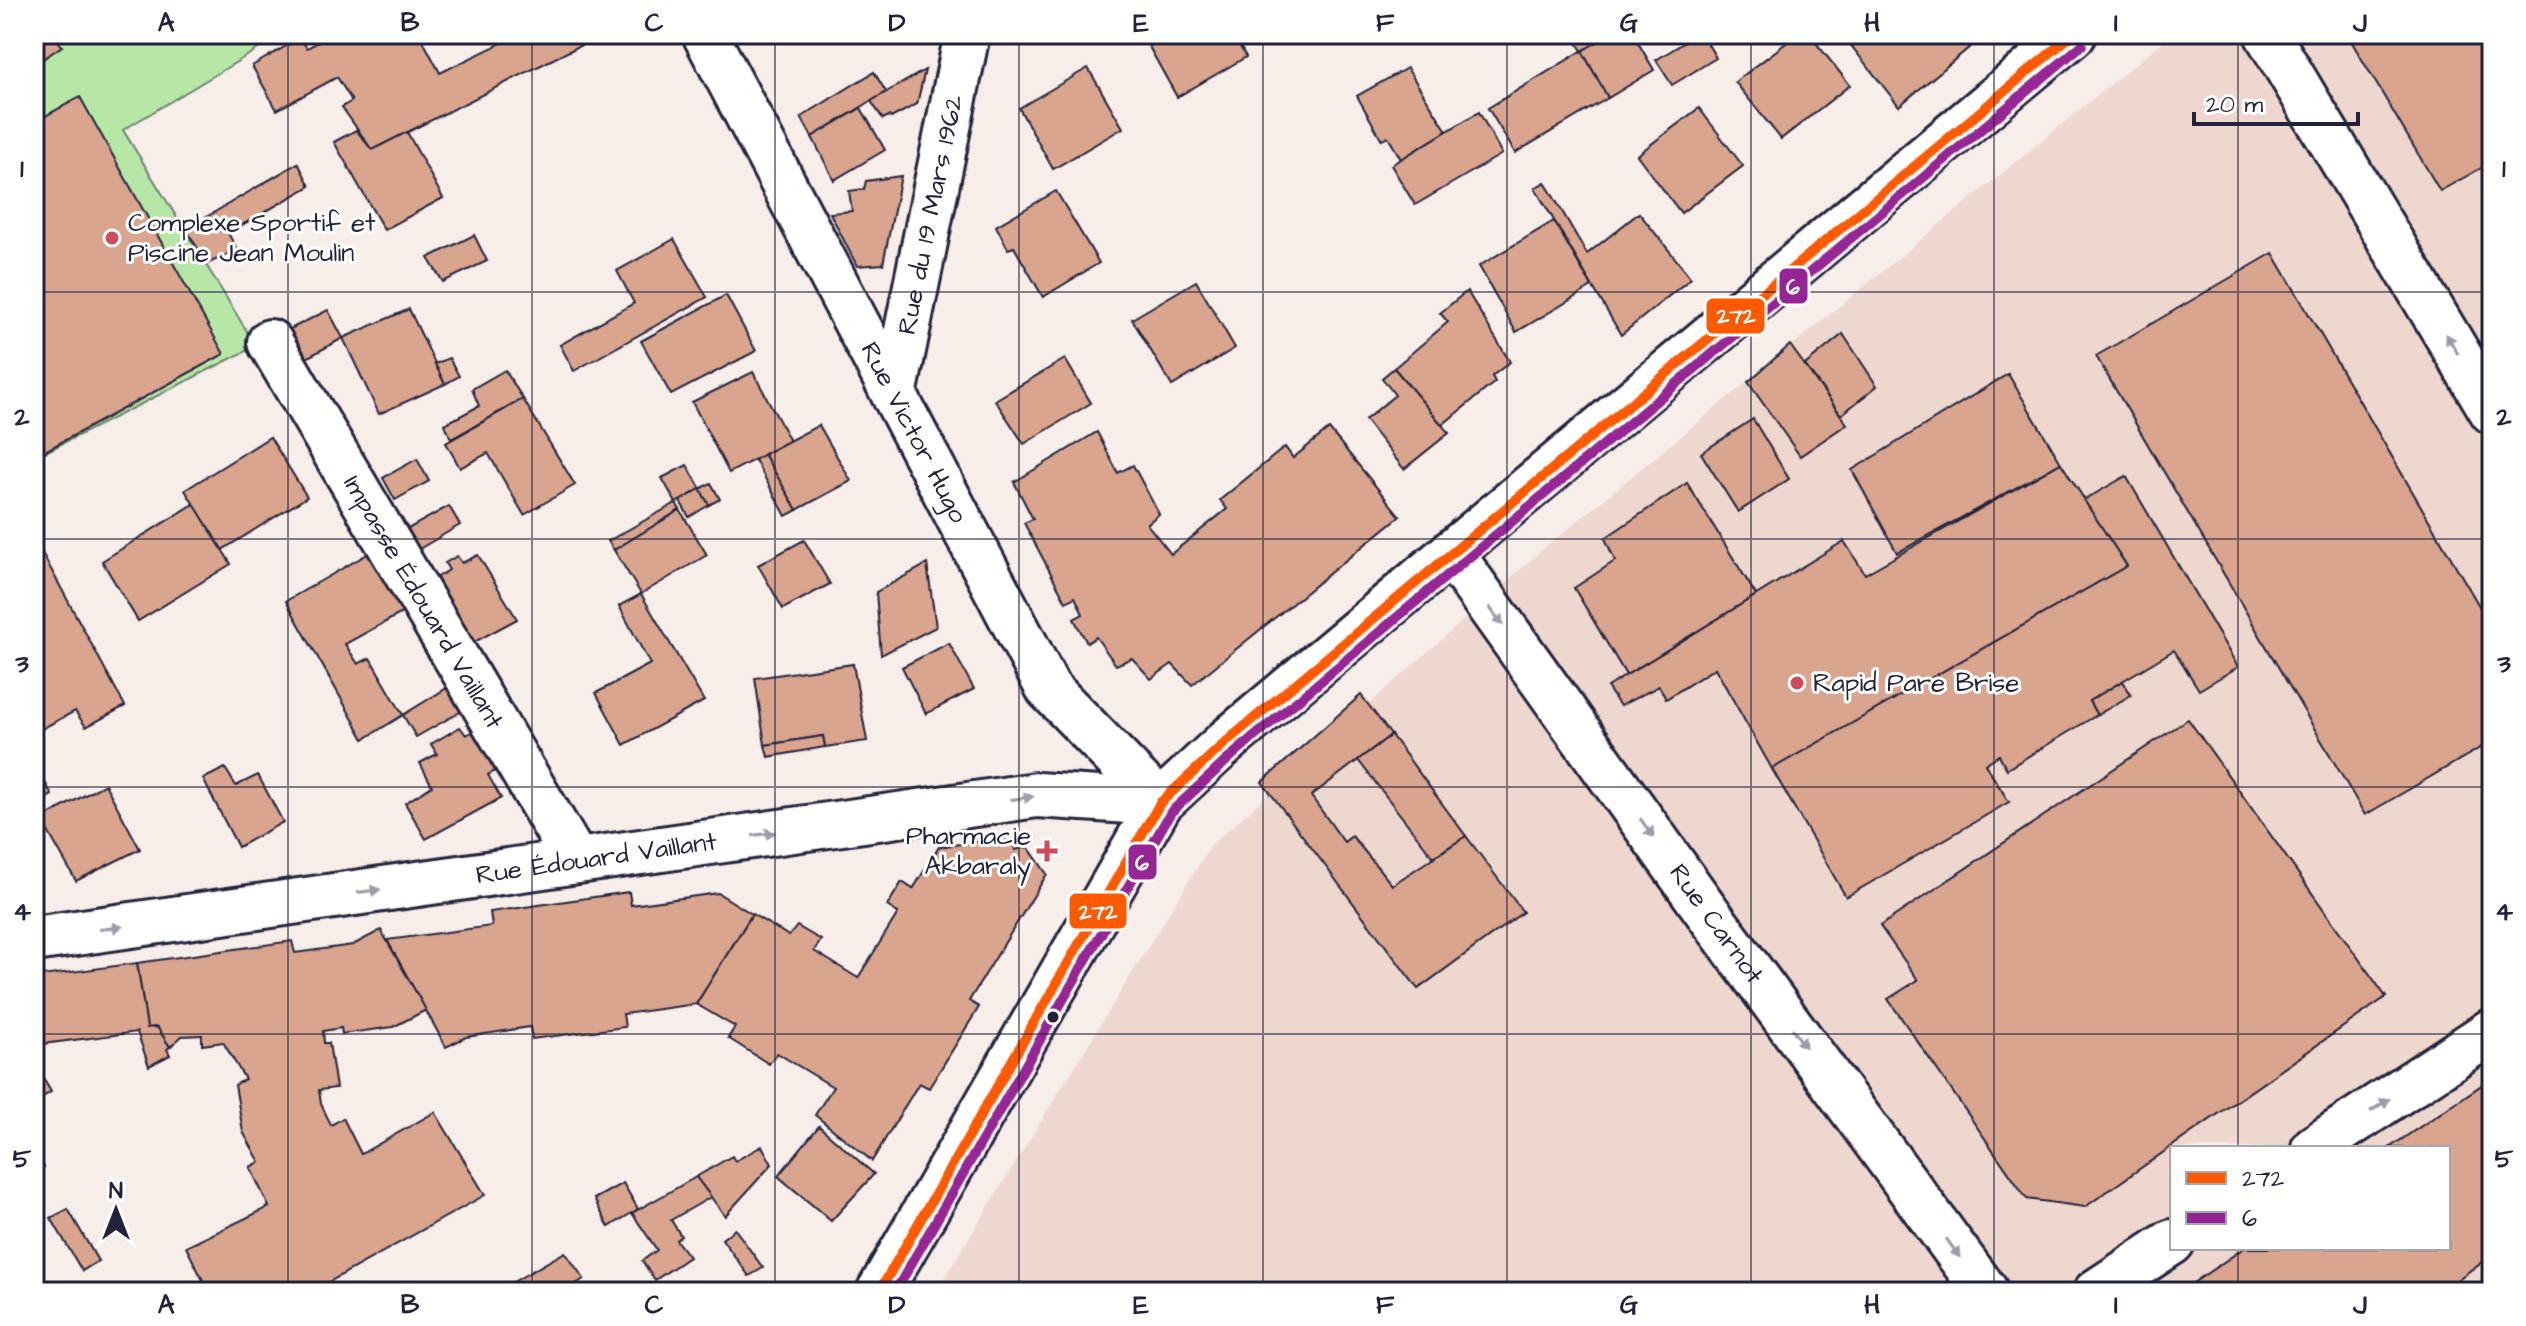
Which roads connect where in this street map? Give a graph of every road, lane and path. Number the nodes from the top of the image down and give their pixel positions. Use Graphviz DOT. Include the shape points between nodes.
graph roads {
  1 [pos="705,34"];
  2 [pos="2073,34"];
  3 [pos="2267,34"];
  4 [pos="972,39"];
  5 [pos="270,342"];
  6 [pos="894,395"];
  7 [pos="2492,411"];
  8 [pos="1451,553"];
  9 [pos="1160,803"];
  10 [pos="576,861"];
  11 [pos="34,939"];
  12 [pos="2492,1031"];
  13 [pos="2317,1146"];
  14 [pos="2170,1243"];
  15 [pos="879,1292"];
  16 [pos="1986,1292"];
  17 [pos="2096,1292"];
  1 -- 6 [label="street, Rue Victor Hugo"];
  2 -- 8 [label="street"];
  7 -- 3 [label="street, one-way"];
  4 -- 6 [label="street, Rue du 19 Mars 1962"];
  5 -- 10 [label="street, Impasse Édouard Vaillant"];
  6 -- 9 [label="street, Rue Victor Hugo" via="1048,688"];
  8 -- 9 [label="street"];
  8 -- 16 [label="street, Rue Carnot, one-way"];
  10 -- 9 [label="street, Rue Édouard Vaillant, one-way" via="1037,795"];
  9 -- 15 [label="street"];
  11 -- 10 [label="street, Rue Édouard Vaillant, one-way"];
  13 -- 12 [label="street, one-way"];
  14 -- 17 [label="street"];
}
